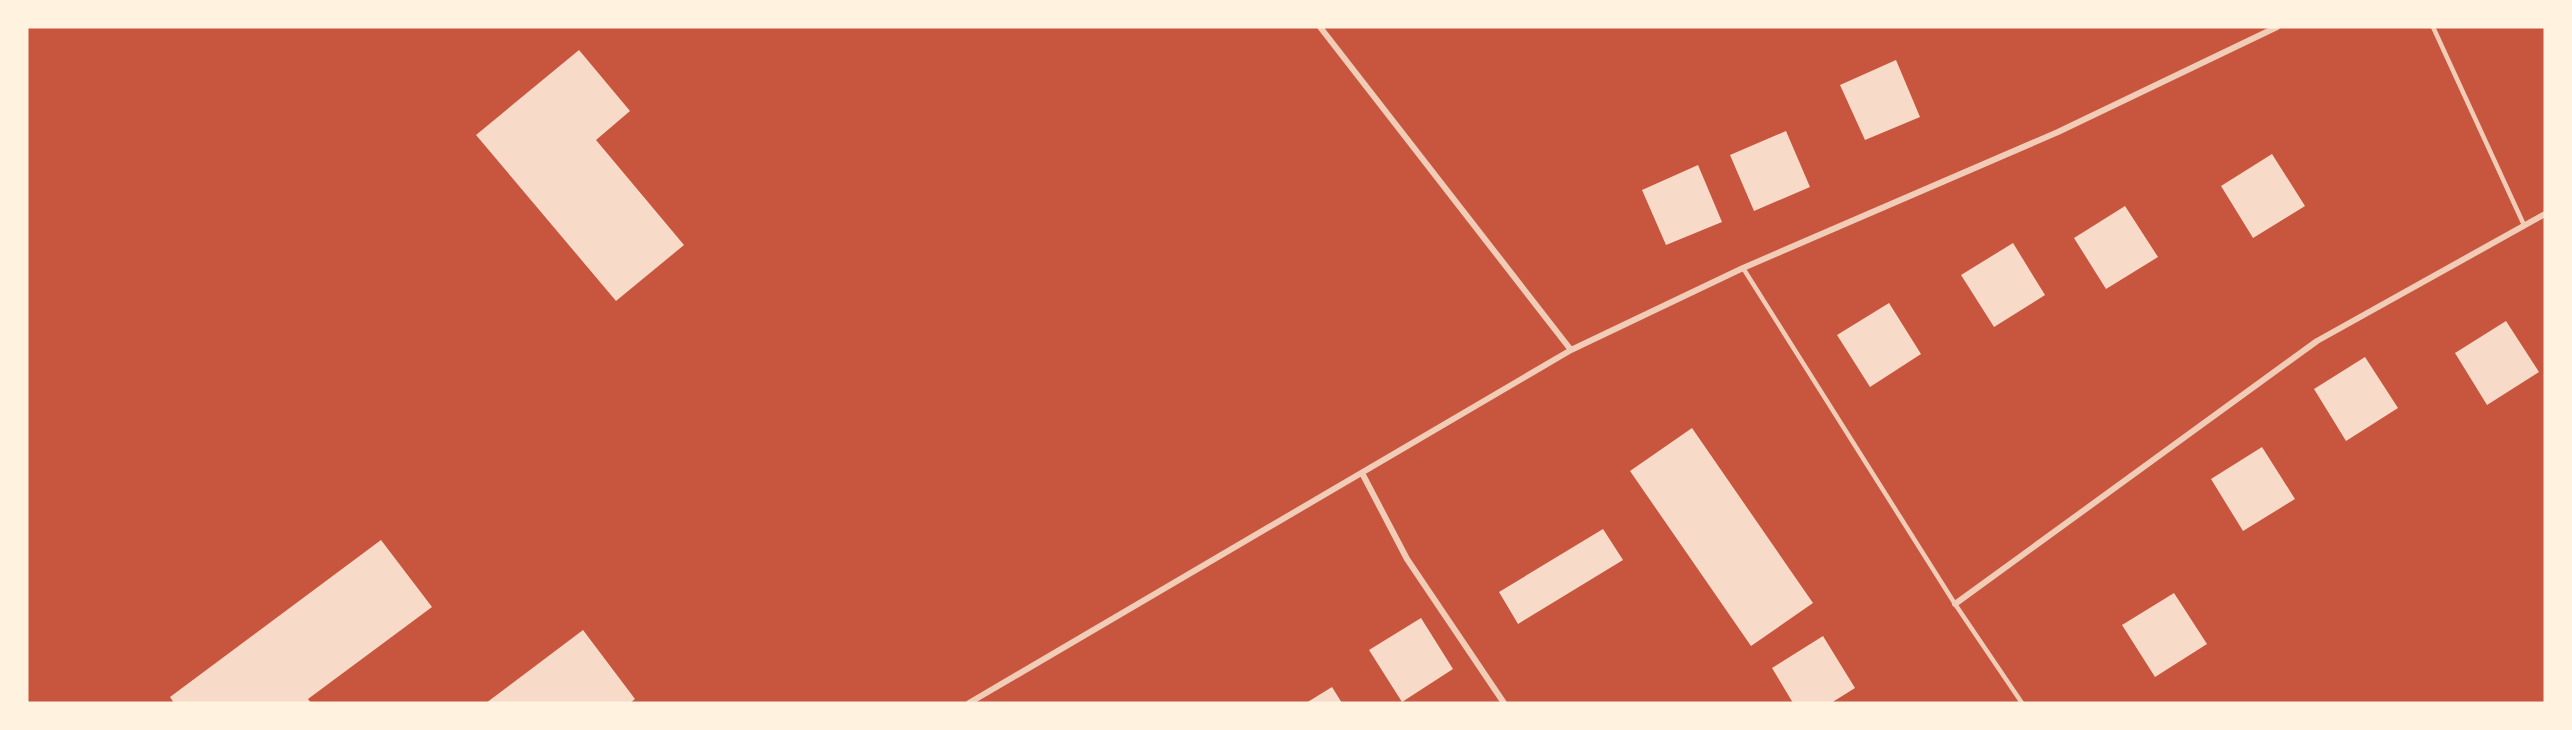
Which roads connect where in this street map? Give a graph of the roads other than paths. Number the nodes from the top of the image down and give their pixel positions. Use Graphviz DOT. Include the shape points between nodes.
graph roads {
  1 [pos="1320,27"];
  2 [pos="2277,27"];
  3 [pos="2433,27"];
  4 [pos="2545,214"];
  5 [pos="2524,225"];
  6 [pos="1743,268"];
  7 [pos="1571,350"];
  8 [pos="1362,473"];
  9 [pos="1955,604"];
  10 [pos="969,703"];
  11 [pos="1504,703"];
  12 [pos="2022,703"];
  1 -- 7 [label="street"];
  2 -- 6 [label="street" via="2058,132"];
  3 -- 5 [label="lane"];
  4 -- 5 [label="street"];
  5 -- 9 [label="street" via="2317,341"];
  6 -- 7 [label="street"];
  6 -- 9 [label="lane"];
  7 -- 8 [label="street"];
  8 -- 10 [label="street"];
  8 -- 11 [label="street" via="1407,559"];
  9 -- 12 [label="lane"];
}
